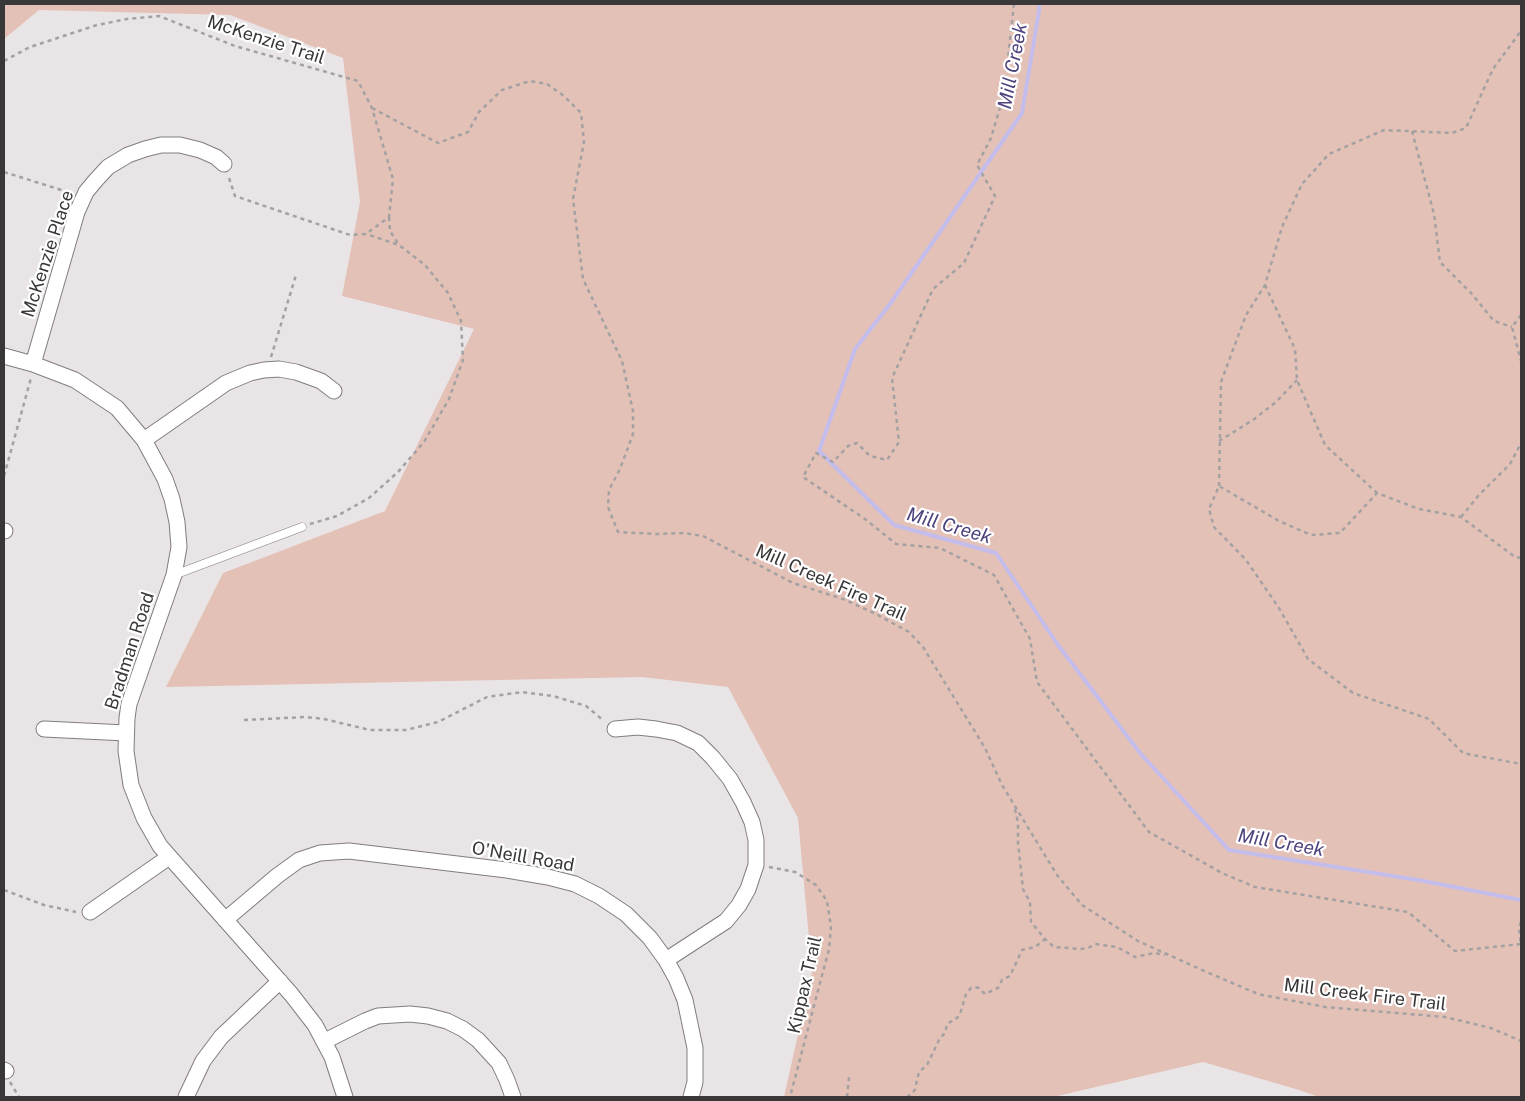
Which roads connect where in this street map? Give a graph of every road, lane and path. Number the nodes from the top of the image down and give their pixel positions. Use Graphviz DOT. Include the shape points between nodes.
graph roads {
  1 [pos="1014,4"];
  2 [pos="1521,32"];
  3 [pos="4,61"];
  4 [pos="372,108"];
  5 [pos="1412,131"];
  6 [pos="224,164"];
  7 [pos="4,172"];
  8 [pos="84,196"];
  9 [pos="389,217"];
  10 [pos="366,234"];
  11 [pos="398,245"];
  12 [pos="296,275"];
  13 [pos="1265,285"];
  14 [pos="1521,315"];
  15 [pos="1512,327"];
  16 [pos="4,356"];
  17 [pos="1521,361"];
  18 [pos="33,364"];
  19 [pos="268,370"];
  20 [pos="1297,380"];
  21 [pos="334,391"];
  22 [pos="144,440"];
  23 [pos="1219,441"];
  24 [pos="1521,443"];
  25 [pos="4,476"];
  26 [pos="1219,486"];
  27 [pos="1377,493"];
  28 [pos="1461,518"];
  29 [pos="302,527"];
  30 [pos="1521,558"];
  31 [pos="174,575"];
  32 [pos="244,720"];
  33 [pos="615,729"];
  34 [pos="44,730"];
  35 [pos="126,733"];
  36 [pos="1521,764"];
  37 [pos="1015,806"];
  38 [pos="169,857"];
  39 [pos="756,865"];
  40 [pos="4,890"];
  41 [pos="90,912"];
  42 [pos="225,920"];
  43 [pos="1521,922"];
  44 [pos="1045,939"];
  45 [pos="1521,945"];
  46 [pos="1169,956"];
  47 [pos="666,960"];
  48 [pos="280,981"];
  49 [pos="325,1041"];
  50 [pos="1521,1041"];
  51 [pos="849,1077"];
  52 [pos="186,1097"];
  53 [pos="344,1097"];
  54 [pos="513,1097"];
  55 [pos="691,1097"];
  56 [pos="790,1097"];
  57 [pos="847,1097"];
  58 [pos="907,1097"];
  1 -- 45 [label="path" via="1004,94 991,138 976,165 995,196 964,263 933,289 892,378 899,442 887,460 870,456 857,443 848,446 833,462 816,453 804,477 896,544 940,548 994,576 1030,639 1037,682 1150,832 1222,874 1255,887 1408,912 1455,951"];
  2 -- 5 [label="path" via="1493,69 1466,128 1452,133"];
  3 -- 4 [label="path, McKenzie Trail" via="30,47 97,25 159,16 235,46 358,81"];
  4 -- 9 [label="path, McKenzie Trail" via="393,179"];
  4 -- 37 [label="path, Mill Creek Fire Trail" via="438,143 468,132 479,112 502,90 530,81 547,84 581,112 584,142 573,199 583,279 622,361 633,411 633,434 609,490 608,507 618,532 704,536 793,583 843,599 909,632 923,647 985,748"];
  5 -- 13 [label="path" via="1384,130 1329,154 1302,184 1282,227"];
  5 -- 15 [label="path" via="1434,214 1440,262 1494,321"];
  6 -- 8 [label="street, McKenzie Place" via="200,150 180,145 145,148 108,167"];
  6 -- 10 [label="path" via="235,196 350,235"];
  7 -- 8 [label="path"];
  8 -- 18 [label="street, McKenzie Place"];
  9 -- 10 [label="path"];
  9 -- 11 [label="path" via="390,231"];
  10 -- 11 [label="path"];
  11 -- 29 [label="path" via="425,265 448,293 461,321 463,360 449,399 424,442 398,472 369,498 337,516"];
  12 -- 19 [label="path"];
  13 -- 20 [label="path" via="1295,349"];
  13 -- 23 [label="path" via="1246,315 1221,382"];
  14 -- 15 [label="path"];
  15 -- 17 [label="path"];
  16 -- 18 [label="street, Bradman Road"];
  18 -- 22 [label="street, Bradman Road" via="75,380 94,392 117,408"];
  18 -- 25 [label="path"];
  19 -- 21 [label="street" via="279,369 310,376"];
  19 -- 22 [label="street" via="226,383"];
  20 -- 23 [label="path" via="1253,420"];
  20 -- 27 [label="path" via="1325,445"];
  22 -- 31 [label="street, Bradman Road" via="172,498 179,547"];
  23 -- 26 [label="path"];
  24 -- 28 [label="path" via="1510,464"];
  26 -- 27 [label="path" via="1279,521 1311,535 1340,533"];
  26 -- 36 [label="path" via="1209,509 1214,527 1246,560 1308,659 1353,694 1429,719 1463,753"];
  27 -- 28 [label="path" via="1419,509"];
  28 -- 30 [label="path" via="1514,557"];
  29 -- 31 [label="lane"];
  31 -- 35 [label="street, Bradman Road" via="133,690"];
  32 -- 33 [label="path" via="306,717 370,730 406,730 438,722 487,698 522,692 553,696 586,706"];
  33 -- 39 [label="street" via="638,727 677,732 698,743 730,779 743,802 756,840"];
  34 -- 35 [label="street"];
  35 -- 38 [label="street, Bradman Road" via="131,785 152,833"];
  37 -- 44 [label="path" via="1024,890 1030,902 1032,922"];
  37 -- 46 [label="path, Mill Creek Fire Trail" via="1057,875 1082,904 1138,941"];
  38 -- 41 [label="street"];
  38 -- 42 [label="street, Bradman Road"];
  39 -- 47 [label="street" via="748,889 726,921"];
  39 -- 56 [label="path, Kippax Trail" via="795,872 816,885 826,901 831,927 829,949"];
  40 -- 41 [label="path" via="63,910"];
  42 -- 47 [label="street, O'Neill Road" via="299,860 348,851 507,870 575,884 626,914"];
  42 -- 48 [label="street, Bradman Road"];
  43 -- 45 [label="path"];
  44 -- 46 [label="path" via="1054,947 1080,949 1094,944 1117,947 1135,956 1154,953"];
  44 -- 58 [label="path" via="1035,947 1022,950 1010,976 1002,980 998,988 986,994 979,988 971,988 960,1014 947,1024 927,1066 919,1072 913,1093"];
  46 -- 50 [label="path, Mill Creek Fire Trail" via="1258,994 1325,1007 1445,1017 1491,1028"];
  47 -- 55 [label="street, O'Neill Road" via="685,1000 695,1048 695,1082"];
  48 -- 49 [label="street, Bradman Road"];
  48 -- 52 [label="street" via="221,1036 203,1061"];
  49 -- 53 [label="street, Bradman Road"];
  49 -- 54 [label="street" via="378,1016 428,1016 462,1029 484,1046 499,1063"];
  51 -- 57 [label="path"];
}
